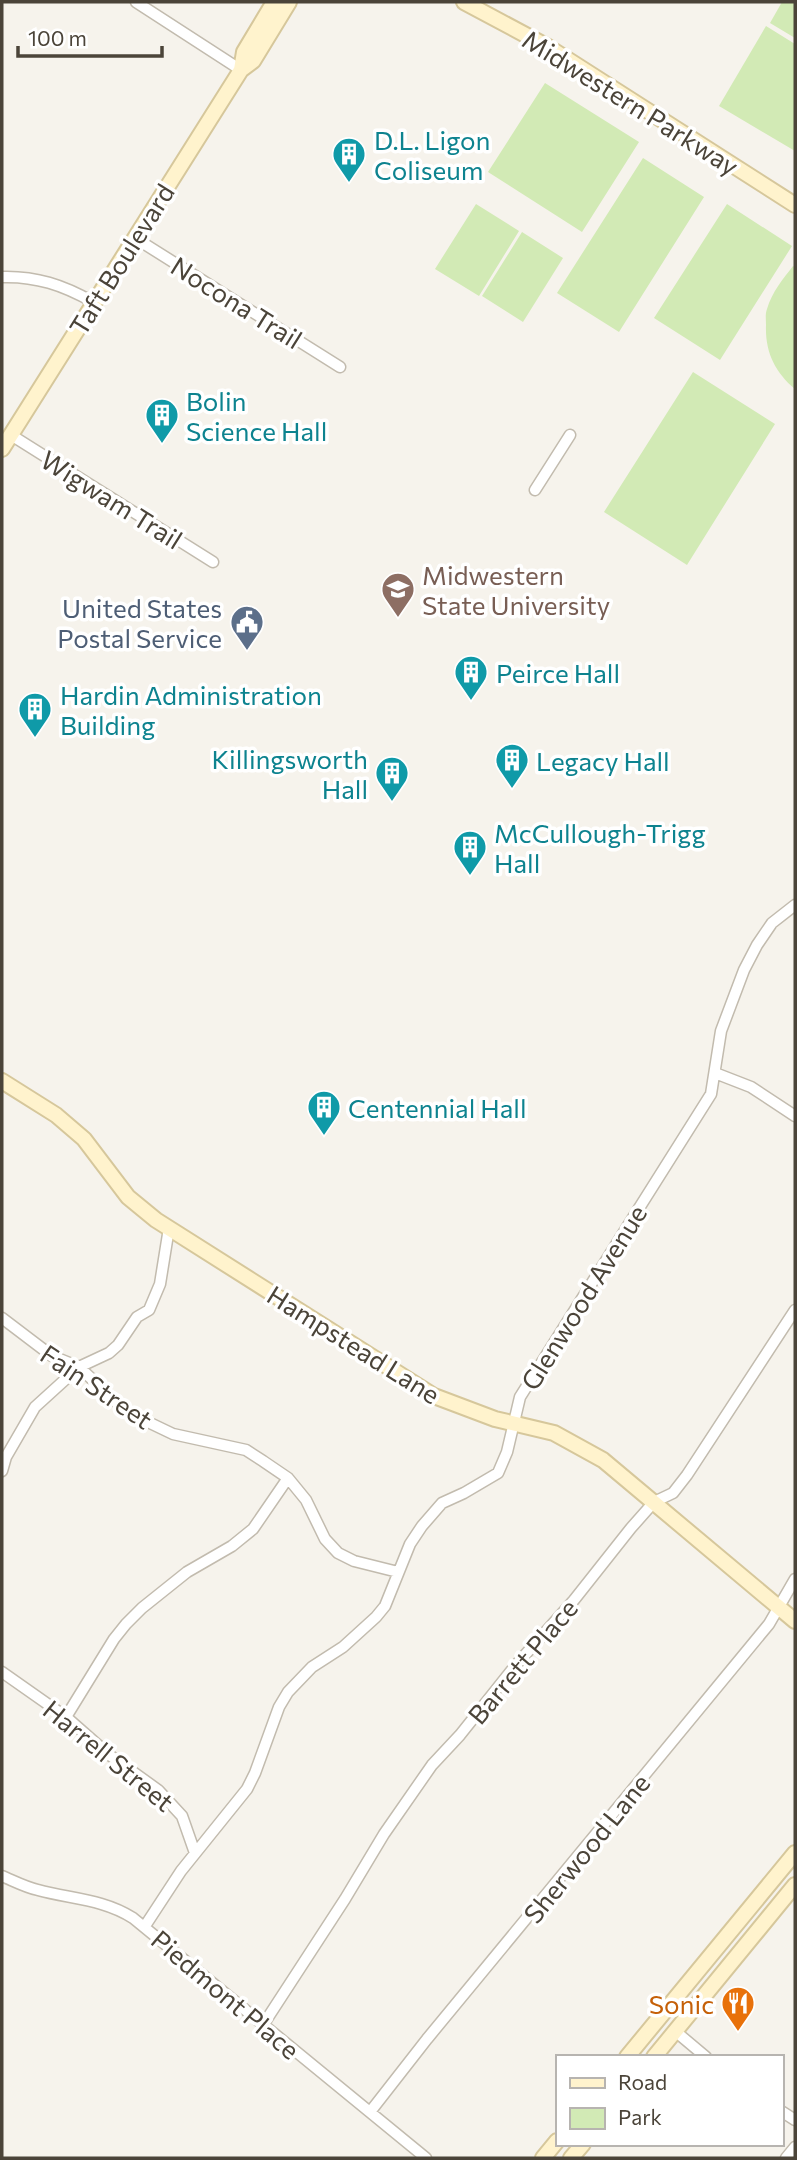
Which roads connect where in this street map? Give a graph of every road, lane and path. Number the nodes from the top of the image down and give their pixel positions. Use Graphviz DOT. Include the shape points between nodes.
graph roads {
  1 [pos="135,2"];
  2 [pos="274,2"];
  3 [pos="289,2"];
  4 [pos="297,2"];
  5 [pos="464,2"];
  6 [pos="261,48"];
  7 [pos="241,70"];
  8 [pos="795,205"];
  9 [pos="135,238"];
  10 [pos="2,277"];
  11 [pos="93,302"];
  12 [pos="340,367"];
  13 [pos="11,435"];
  14 [pos="570,435"];
  15 [pos="2,449"];
  16 [pos="535,490"];
  17 [pos="213,562"];
  18 [pos="795,905"];
  19 [pos="715,1073"];
  20 [pos="2,1081"];
  21 [pos="795,1116"];
  22 [pos="169,1228"];
  23 [pos="795,1310"];
  24 [pos="2,1318"];
  25 [pos="79,1367"];
  26 [pos="514,1423"];
  27 [pos="2,1471"];
  28 [pos="288,1478"];
  29 [pos="654,1502"];
  30 [pos="398,1572"];
  31 [pos="795,1578"];
  32 [pos="778,1607"];
  33 [pos="795,1621"];
  34 [pos="2,1672"];
  35 [pos="66,1717"];
  36 [pos="195,1853"];
  37 [pos="795,1853"];
  38 [pos="781,1871"];
  39 [pos="2,1876"];
  40 [pos="795,1884"];
  41 [pos="145,1926"];
  42 [pos="660,2017"];
  43 [pos="263,2025"];
  44 [pos="676,2031"];
  45 [pos="629,2055"];
  46 [pos="656,2055"];
  47 [pos="704,2055"];
  48 [pos="370,2112"];
  49 [pos="556,2142"];
  50 [pos="795,2147"];
  51 [pos="426,2158"];
  52 [pos="543,2158"];
  53 [pos="786,2158"];
  1 -- 7 [label="street"];
  2 -- 7 [label="street, Taft Boulevard" via="244,52"];
  3 -- 6 [label="street, Taft Boulevard"];
  4 -- 6 [label="street"];
  5 -- 8 [label="street, Midwestern Parkway" via="559,54"];
  6 -- 7 [label="street, Taft Boulevard"];
  7 -- 9 [label="street, Taft Boulevard"];
  9 -- 11 [label="street, Taft Boulevard"];
  9 -- 12 [label="street, Nocona Trail"];
  10 -- 11 [label="street" via="47,280"];
  11 -- 13 [label="street, Taft Boulevard"];
  13 -- 15 [label="street, Taft Boulevard"];
  13 -- 17 [label="street, Wigwam Trail"];
  14 -- 16 [label="street"];
  18 -- 19 [label="street, Glenwood Avenue" via="772,923 744,970 722,1031"];
  19 -- 21 [label="street" via="751,1087"];
  19 -- 26 [label="street, Glenwood Avenue" via="710,1094 520,1397"];
  20 -- 22 [label="street, Hampstead Lane" via="85,1139 128,1197"];
  22 -- 25 [label="street" via="160,1284 149,1310 137,1317 109,1353"];
  22 -- 26 [label="street, Hampstead Lane" via="427,1392"];
  23 -- 29 [label="street, Barrett Place" via="687,1475 673,1493"];
  24 -- 25 [label="street, Fain Street" via="52,1356"];
  25 -- 27 [label="street" via="35,1407"];
  25 -- 28 [label="street, Fain Street" via="127,1412 173,1434 246,1450"];
  26 -- 29 [label="street, Hampstead Lane" via="554,1433 603,1460"];
  26 -- 30 [label="street, Glenwood Avenue" via="498,1473 442,1503 416,1535"];
  28 -- 30 [label="street, Fain Street" via="338,1553 354,1562"];
  28 -- 35 [label="street" via="253,1529 187,1572 126,1625"];
  29 -- 32 [label="street, Hampstead Lane"];
  29 -- 43 [label="street, Barrett Place" via="408,1797"];
  30 -- 36 [label="street, Glenwood Avenue" via="376,1617 288,1692 247,1789"];
  31 -- 32 [label="street, Sherwood Lane"];
  32 -- 33 [label="street, Hampstead Lane"];
  32 -- 48 [label="street, Sherwood Lane" via="760,1635"];
  34 -- 35 [label="street, Harrell Street"];
  35 -- 36 [label="street, Harrell Street" via="173,1804"];
  36 -- 41 [label="street, Glenwood Avenue"];
  37 -- 38 [label="street"];
  38 -- 40 [label="street"];
  38 -- 42 [label="street"];
  39 -- 41 [label="street, Piedmont Place" via="36,1890 114,1907"];
  40 -- 44 [label="street"];
  41 -- 43 [label="street, Piedmont Place"];
  42 -- 44 [label="street"];
  42 -- 45 [label="street"];
  43 -- 48 [label="street, Piedmont Place"];
  44 -- 46 [label="street"];
  44 -- 47 [label="street"];
  48 -- 51 [label="street, Piedmont Place"];
  49 -- 52 [label="street"];
  50 -- 53 [label="street"];
}
